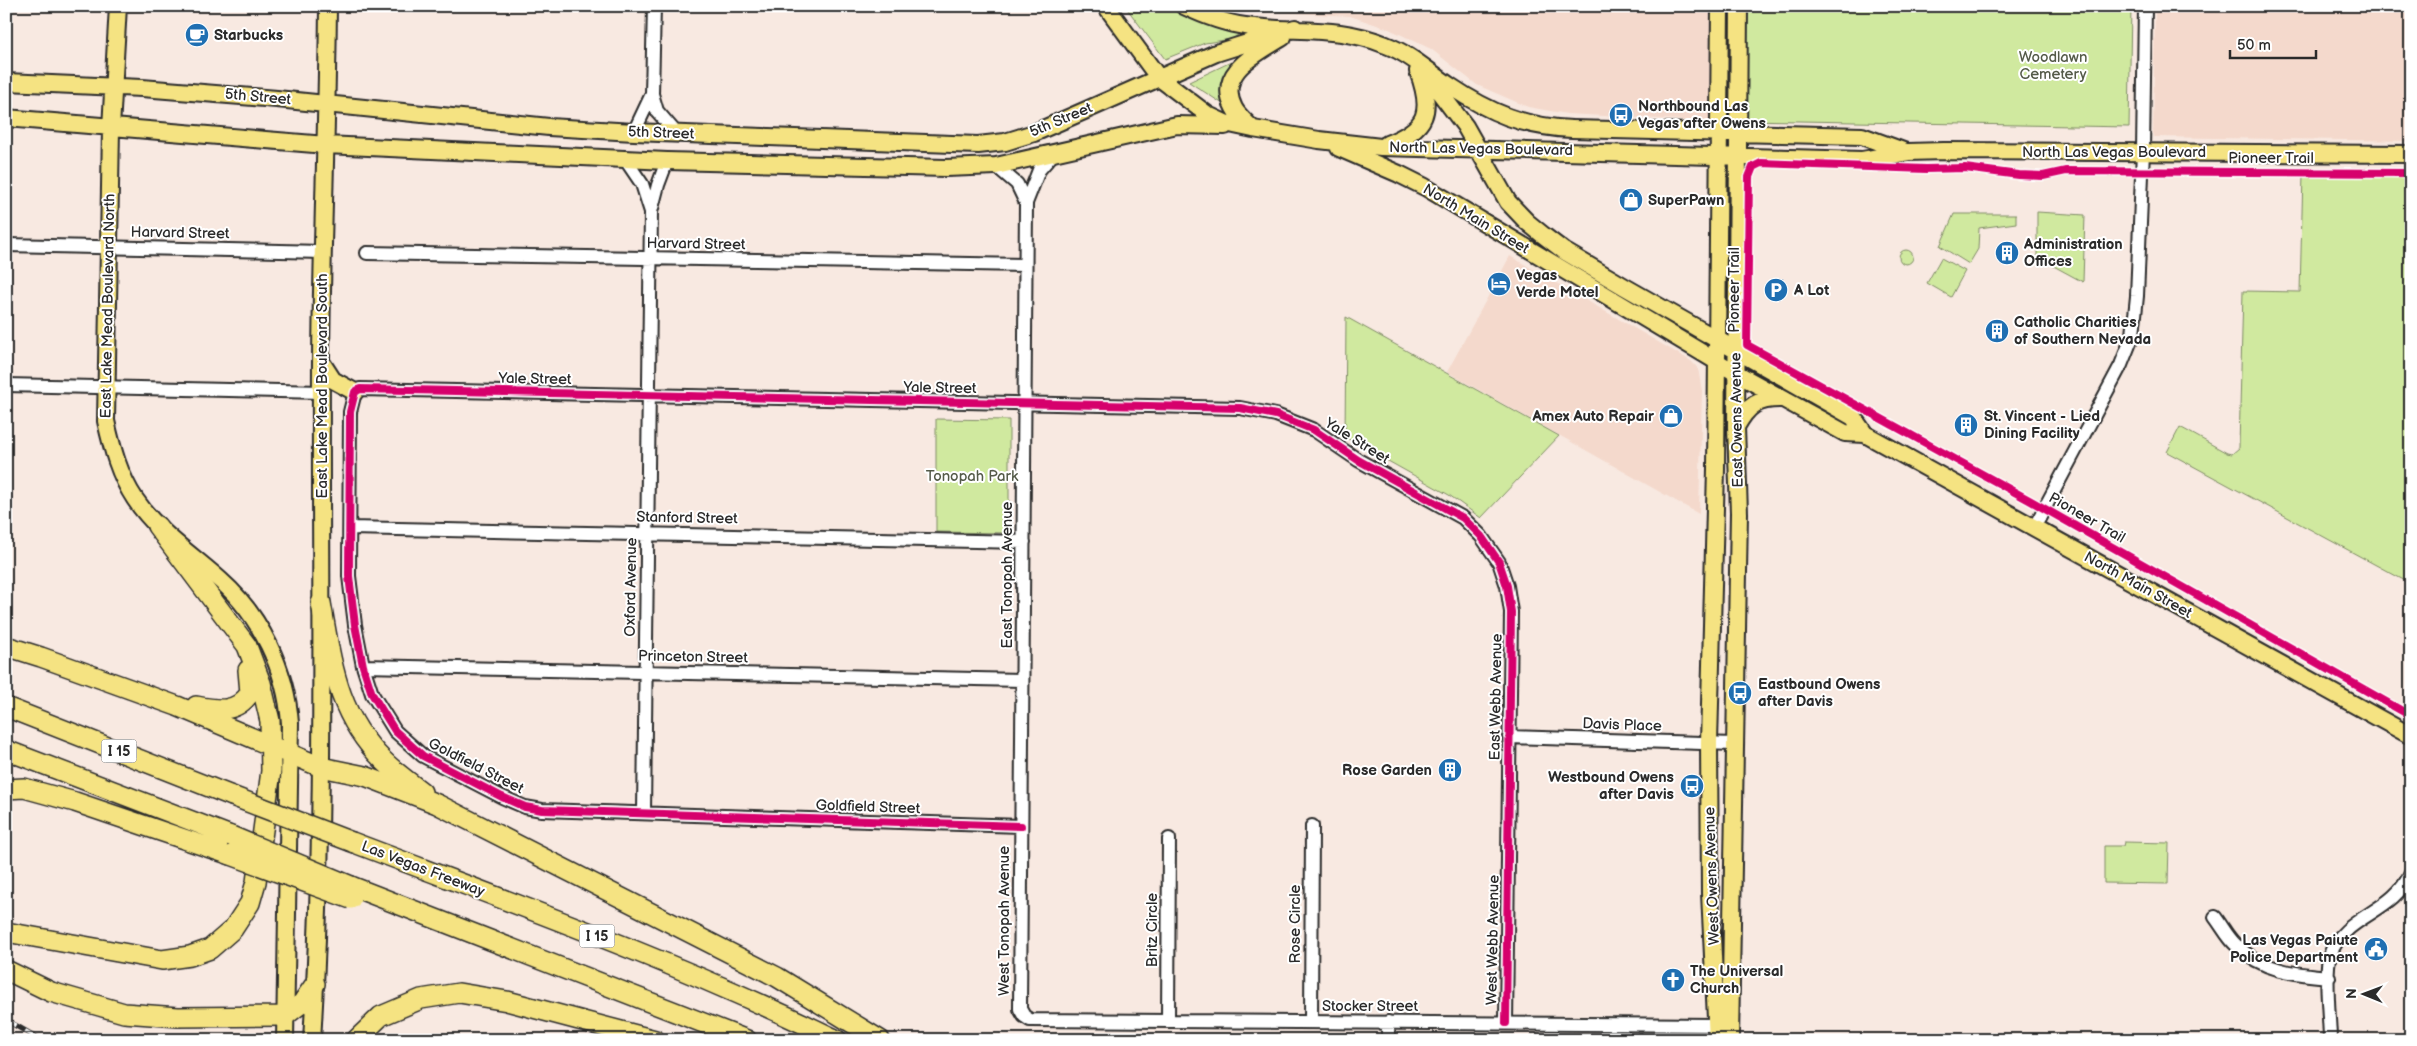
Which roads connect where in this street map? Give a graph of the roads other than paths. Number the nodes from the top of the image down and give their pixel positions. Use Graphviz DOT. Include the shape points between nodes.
graph roads {
  1 [pos="118,6"];
  2 [pos="328,6"];
  3 [pos="654,6"];
  4 [pos="1106,6"];
  5 [pos="1184,6"];
  6 [pos="1720,6"];
  7 [pos="1739,6"];
  8 [pos="2145,6"];
  9 [pos="1295,28"];
  10 [pos="1414,59"];
  11 [pos="1158,77"];
  12 [pos="6,82"];
  13 [pos="114,87"];
  14 [pos="652,94"];
  15 [pos="328,104"];
  16 [pos="6,118"];
  17 [pos="110,128"];
  18 [pos="1253,129"];
  19 [pos="634,132"];
  20 [pos="1718,132"];
  21 [pos="676,133"];
  22 [pos="1738,134"];
  23 [pos="829,139"];
  24 [pos="1319,140"];
  25 [pos="326,145"];
  26 [pos="1381,147"];
  27 [pos="1477,148"];
  28 [pos="2143,151"];
  29 [pos="1908,152"];
  30 [pos="1052,154"];
  31 [pos="2411,154"];
  32 [pos="1718,156"];
  33 [pos="1738,156"];
  34 [pos="625,159"];
  35 [pos="668,161"];
  36 [pos="812,165"];
  37 [pos="996,166"];
  38 [pos="1026,203"];
  39 [pos="651,212"];
  40 [pos="6,245"];
  41 [pos="109,248"];
  42 [pos="323,252"];
  43 [pos="367,253"];
  44 [pos="650,260"];
  45 [pos="1025,265"];
  46 [pos="1716,339"];
  47 [pos="1736,351"];
  48 [pos="321,361"];
  49 [pos="1716,361"];
  50 [pos="1736,373"];
  51 [pos="6,385"];
  52 [pos="106,387"];
  53 [pos="322,392"];
  54 [pos="355,392"];
  55 [pos="650,395"];
  56 [pos="1783,399"];
  57 [pos="1024,403"];
  58 [pos="1736,427"];
  59 [pos="1865,434"];
  60 [pos="157,526"];
  61 [pos="350,528"];
  62 [pos="2034,528"];
  63 [pos="648,534"];
  64 [pos="1024,542"];
  65 [pos="1487,544"];
  66 [pos="321,603"];
  67 [pos="231,624"];
  68 [pos="6,646"];
  69 [pos="363,666"];
  70 [pos="646,672"];
  71 [pos="1022,680"];
  72 [pos="177,706"];
  73 [pos="6,707"];
  74 [pos="2411,736"];
  75 [pos="1509,737"];
  76 [pos="1721,743"];
  77 [pos="270,745"];
  78 [pos="6,750"];
  79 [pos="289,753"];
  80 [pos="321,767"];
  81 [pos="6,789"];
  82 [pos="437,804"];
  83 [pos="644,813"];
  84 [pos="1021,826"];
  85 [pos="1312,826"];
  86 [pos="1169,839"];
  87 [pos="1508,857"];
  88 [pos="2411,872"];
  89 [pos="351,893"];
  90 [pos="1710,893"];
  91 [pos="1731,894"];
  92 [pos="2216,917"];
  93 [pos="6,932"];
  94 [pos="6,970"];
  95 [pos="2329,977"];
  96 [pos="316,984"];
  97 [pos="285,1016"];
  98 [pos="1024,1016"];
  99 [pos="1168,1021"];
  100 [pos="1311,1022"];
  101 [pos="1388,1022"];
  102 [pos="1506,1023"];
  103 [pos="1717,1032"];
  104 [pos="285,1040"];
  105 [pos="312,1040"];
  106 [pos="356,1040"];
  107 [pos="655,1040"];
  108 [pos="747,1040"];
  109 [pos="837,1040"];
  110 [pos="880,1040"];
  111 [pos="1388,1040"];
  112 [pos="1730,1040"];
  113 [pos="2330,1040"];
  1 -- 13 [label="main road, East Lake Mead Boulevard North"];
  2 -- 15 [label="main road, East Lake Mead Boulevard South"];
  3 -- 14 [label="street"];
  4 -- 11 [label="main road, North Las Vegas Boulevard"];
  5 -- 9 [label="main road, North Las Vegas Boulevard" via="1205,16 1244,26"];
  6 -- 20 [label="main road, East Owens Avenue"];
  7 -- 22 [label="main road, East Owens Avenue"];
  8 -- 28 [label="street"];
  9 -- 10 [label="main road, North Las Vegas Boulevard" via="1355,34 1388,45"];
  9 -- 11 [label="main road, 5th Street" via="1240,44"];
  9 -- 18 [label="main road" via="1238,66 1233,74 1230,97 1235,110"];
  10 -- 20 [label="main road, North Las Vegas Boulevard" via="1449,86 1502,116 1520,122 1553,128"];
  10 -- 26 [label="main road" via="1426,98 1425,115 1410,133"];
  10 -- 27 [label="main road, North Main Street" via="1446,99"];
  11 -- 18 [label="main road, North Las Vegas Boulevard" via="1208,115 1225,123"];
  11 -- 23 [label="main road, 5th Street" via="1034,133 1005,142 948,145"];
  12 -- 13 [label="main road, 5th Street"];
  13 -- 15 [label="main road, 5th Street"];
  13 -- 17 [label="main road, East Lake Mead Boulevard North"];
  14 -- 19 [label="street"];
  14 -- 21 [label="street" via="658,111"];
  15 -- 19 [label="main road, 5th Street" via="549,127"];
  15 -- 25 [label="main road, East Lake Mead Boulevard South"];
  16 -- 17 [label="main road, 5th Street"];
  17 -- 25 [label="main road, 5th Street"];
  17 -- 41 [label="main road, East Lake Mead Boulevard North"];
  18 -- 24 [label="main road, North Las Vegas Boulevard"];
  18 -- 30 [label="main road, 5th Street" via="1176,125"];
  19 -- 21 [label="main road, 5th Street"];
  20 -- 22 [label="main road, North Las Vegas Boulevard"];
  20 -- 32 [label="main road, East Owens Avenue"];
  21 -- 23 [label="main road, 5th Street"];
  22 -- 29 [label="main road, North Las Vegas Boulevard" via="1862,136"];
  22 -- 33 [label="main road, East Owens Avenue"];
  23 -- 36 [label="main road"];
  24 -- 26 [label="main road, North Las Vegas Boulevard"];
  24 -- 49 [label="main road, North Main Street" via="1422,186"];
  25 -- 34 [label="main road, 5th Street"];
  25 -- 42 [label="main road, East Lake Mead Boulevard South"];
  26 -- 27 [label="main road, North Las Vegas Boulevard"];
  27 -- 32 [label="main road, North Las Vegas Boulevard"];
  27 -- 46 [label="main road, North Main Street" via="1508,202 1543,236 1570,255"];
  28 -- 29 [label="main road, North Las Vegas Boulevard"];
  28 -- 31 [label="main road, North Las Vegas Boulevard"];
  28 -- 62 [label="street" via="2133,335 2122,365"];
  29 -- 33 [label="main road, North Las Vegas Boulevard" via="1862,160"];
  30 -- 37 [label="main road, 5th Street"];
  30 -- 38 [label="street, East Tonopah Avenue" via="1038,170"];
  32 -- 33 [label="main road, North Las Vegas Boulevard"];
  32 -- 46 [label="main road, East Owens Avenue"];
  33 -- 47 [label="main road, East Owens Avenue"];
  34 -- 35 [label="main road, 5th Street"];
  34 -- 39 [label="street, Oxford Avenue" via="642,184"];
  35 -- 36 [label="main road, 5th Street"];
  35 -- 39 [label="street, Oxford Avenue"];
  36 -- 37 [label="main road, 5th Street"];
  37 -- 38 [label="street, East Tonopah Avenue" via="1018,184"];
  38 -- 45 [label="street, East Tonopah Avenue"];
  39 -- 44 [label="street, Oxford Avenue"];
  40 -- 41 [label="street, Harvard Street"];
  41 -- 42 [label="street, Harvard Street"];
  41 -- 52 [label="main road, East Lake Mead Boulevard North"];
  42 -- 48 [label="main road, East Lake Mead Boulevard South"];
  43 -- 44 [label="street, Harvard Street"];
  44 -- 45 [label="street, Harvard Street"];
  44 -- 55 [label="street, Oxford Avenue"];
  45 -- 57 [label="street, East Tonopah Avenue"];
  46 -- 47 [label="main road, North Main Street"];
  46 -- 49 [label="main road, East Owens Avenue"];
  47 -- 50 [label="main road, East Owens Avenue"];
  47 -- 59 [label="main road, North Main Street" via="1853,417"];
  48 -- 53 [label="main road, East Lake Mead Boulevard South"];
  48 -- 54 [label="main road" via="330,377"];
  49 -- 50 [label="main road, North Main Street"];
  49 -- 76 [label="main road, East Owens Avenue" via="1710,650"];
  50 -- 56 [label="main road, North Main Street"];
  50 -- 58 [label="main road, East Owens Avenue"];
  51 -- 52 [label="street"];
  52 -- 53 [label="street"];
  52 -- 60 [label="main road, East Lake Mead Boulevard North" via="106,421 113,453 135,499"];
  53 -- 66 [label="main road, East Lake Mead Boulevard South"];
  54 -- 55 [label="street, Yale Street" via="360,389"];
  54 -- 61 [label="street, Goldfield Street" via="350,412"];
  55 -- 57 [label="street, Yale Street"];
  55 -- 63 [label="street, Oxford Avenue"];
  56 -- 58 [label="main road" via="1764,399 1756,403"];
  56 -- 59 [label="main road, North Main Street" via="1845,433"];
  57 -- 64 [label="street, East Tonopah Avenue"];
  57 -- 65 [label="street, Yale Street" via="1240,408 1276,415 1321,434 1358,460 1463,518"];
  58 -- 76 [label="main road, East Owens Avenue" via="1739,513"];
  59 -- 62 [label="main road, North Main Street"];
  60 -- 67 [label="highway"];
  60 -- 79 [label="main road, East Lake Mead Boulevard North" via="222,582 260,627 288,700"];
  61 -- 63 [label="street, Stanford Street"];
  61 -- 69 [label="street, Goldfield Street" via="349,576"];
  62 -- 74 [label="main road, North Main Street"];
  63 -- 64 [label="street, Stanford Street"];
  63 -- 70 [label="street, Oxford Avenue"];
  64 -- 71 [label="street, East Tonopah Avenue"];
  65 -- 75 [label="street, East Webb Avenue" via="1503,574 1511,612"];
  66 -- 80 [label="main road, East Lake Mead Boulevard South"];
  66 -- 82 [label="highway" via="334,675 350,718 384,762"];
  67 -- 72 [label="highway" via="242,646 249,674 251,685 246,699 227,710"];
  67 -- 77 [label="highway" via="246,646 261,683 270,721"];
  68 -- 72 [label="highway"];
  69 -- 70 [label="street, Princeton Street"];
  69 -- 83 [label="street, Goldfield Street" via="372,694 395,731 422,756 525,806 542,810"];
  70 -- 71 [label="street, Princeton Street"];
  70 -- 83 [label="street, Oxford Avenue"];
  71 -- 84 [label="street, East Tonopah Avenue"];
  72 -- 77 [label="highway"];
  73 -- 109 [label="highway, Las Vegas Freeway / I 15, bridge" via="665,962"];
  75 -- 76 [label="street, Davis Place"];
  75 -- 87 [label="street, East Webb Avenue"];
  76 -- 90 [label="main road, West Owens Avenue"];
  76 -- 91 [label="main road, West Owens Avenue"];
  77 -- 79 [label="highway"];
  77 -- 93 [label="highway" via="271,771 256,882 250,903 233,929 210,949 162,960"];
  78 -- 89 [label="highway, I 15, bridge" via="231,836"];
  79 -- 80 [label="highway"];
  79 -- 97 [label="main road, East Lake Mead Boulevard North"];
  80 -- 82 [label="highway" via="365,776"];
  80 -- 96 [label="main road, East Lake Mead Boulevard South"];
  81 -- 89 [label="highway, bridge" via="24,788 75,802"];
  82 -- 110 [label="highway" via="776,977"];
  83 -- 84 [label="street, Goldfield Street"];
  84 -- 98 [label="street, West Tonopah Avenue" via="1020,1009"];
  85 -- 100 [label="street, Rose Circle"];
  86 -- 99 [label="street, Britz Circle"];
  87 -- 102 [label="street, West Webb Avenue"];
  88 -- 95 [label="street" via="2400,892 2338,938 2329,957"];
  89 -- 108 [label="highway, I 15" via="373,894"];
  90 -- 91 [label="main road"];
  90 -- 103 [label="main road, West Owens Avenue"];
  91 -- 112 [label="main road, West Owens Avenue"];
  92 -- 95 [label="street" via="2236,945 2253,959 2286,973"];
  94 -- 97 [label="highway" via="51,992 124,1012 178,1017"];
  95 -- 113 [label="street"];
  96 -- 97 [label="highway" via="302,1003"];
  96 -- 105 [label="main road, East Lake Mead Boulevard South"];
  97 -- 104 [label="main road, East Lake Mead Boulevard North"];
  98 -- 99 [label="street, Stocker Street" via="1030,1020"];
  99 -- 100 [label="street, Stocker Street"];
  100 -- 101 [label="street, Stocker Street"];
  101 -- 102 [label="street, Stocker Street"];
  101 -- 111 [label="street"];
  102 -- 103 [label="street, Stocker Street"];
  106 -- 107 [label="highway" via="381,1016 421,999 459,993"];
}
